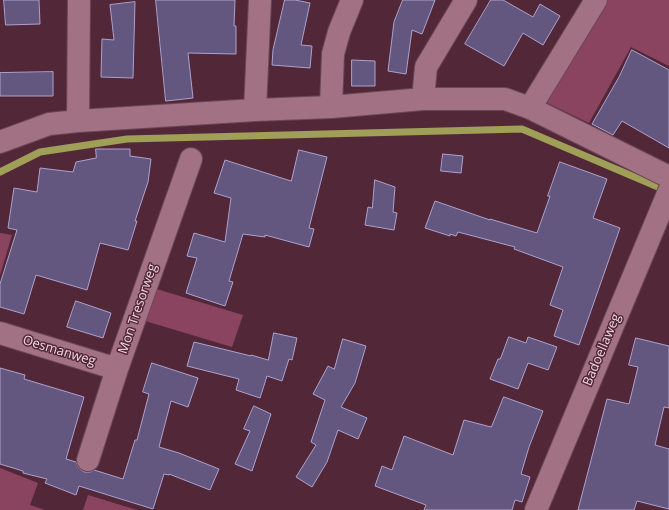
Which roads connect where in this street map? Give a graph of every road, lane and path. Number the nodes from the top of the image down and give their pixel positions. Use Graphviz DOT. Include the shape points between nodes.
graph roads {
  1 [pos="79,0"];
  2 [pos="260,0"];
  3 [pos="352,0"];
  4 [pos="466,0"];
  5 [pos="596,0"];
  6 [pos="423,99"];
  7 [pos="331,107"];
  8 [pos="530,108"];
  9 [pos="255,110"];
  10 [pos="78,121"];
  11 [pos="0,142"];
  12 [pos="191,159"];
  13 [pos="669,177"];
  14 [pos="669,191"];
  15 [pos="0,333"];
  16 [pos="117,369"];
  17 [pos="88,460"];
  18 [pos="536,510"];
  1 -- 10 [label="street"];
  2 -- 9 [label="street"];
  3 -- 7 [label="street" via="333,54"];
  4 -- 6 [label="street" via="426,67"];
  5 -- 8 [label="street"];
  6 -- 7 [label="street"];
  6 -- 8 [label="street" via="505,99"];
  7 -- 9 [label="street"];
  8 -- 13 [label="street"];
  9 -- 10 [label="street"];
  10 -- 11 [label="street" via="49,124"];
  12 -- 16 [label="street, Mon Tresorweg"];
  14 -- 18 [label="street, Badoellaweg"];
  15 -- 16 [label="street, Oesmanweg"];
  16 -- 17 [label="street, Mon Tresorweg"];
}
